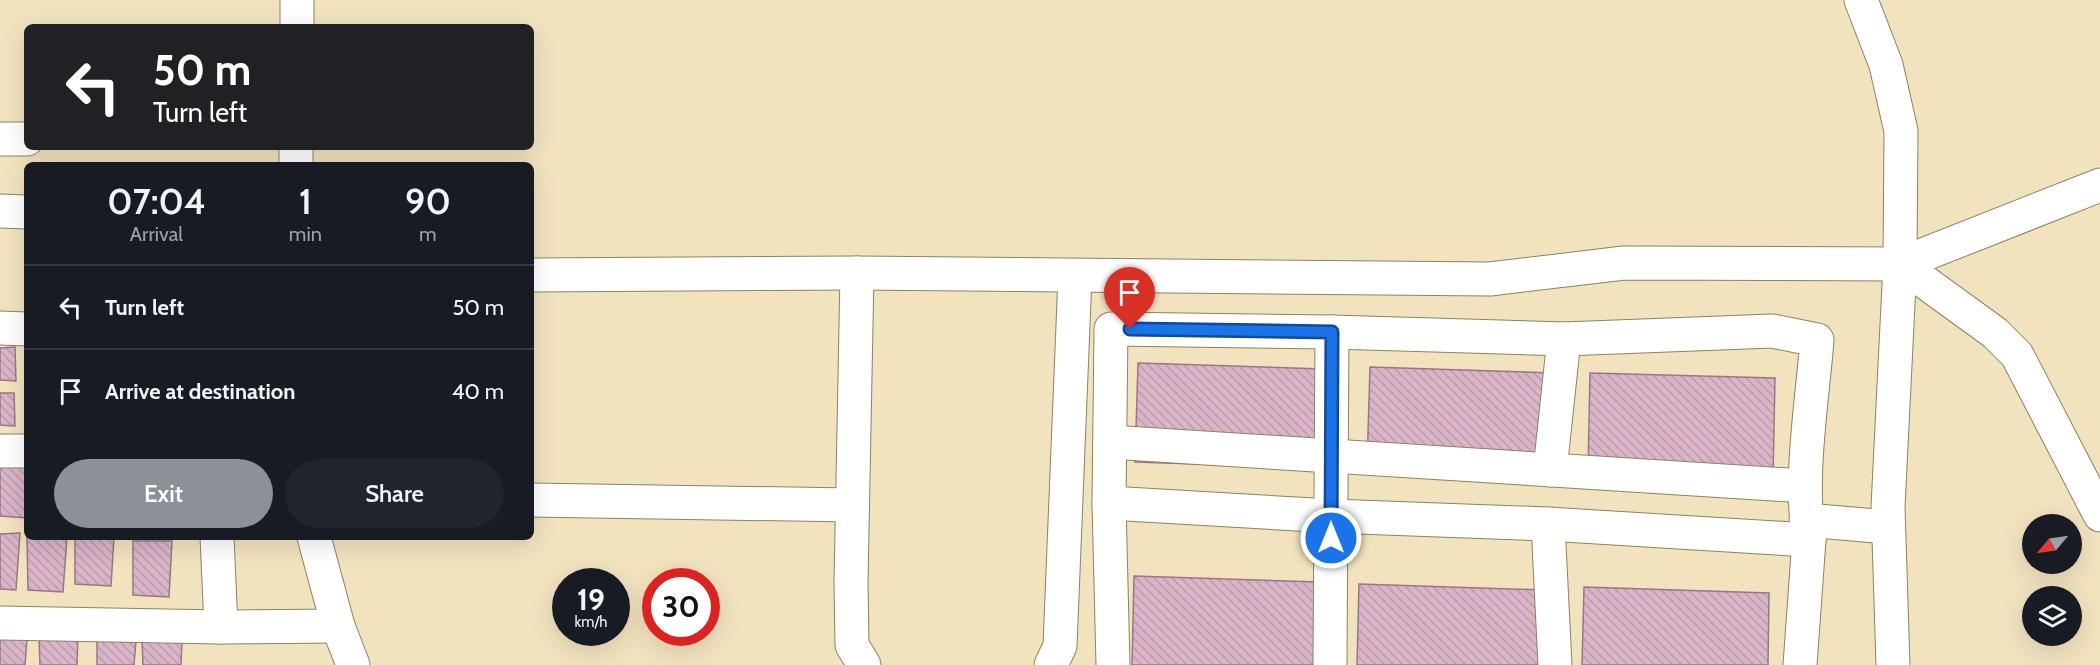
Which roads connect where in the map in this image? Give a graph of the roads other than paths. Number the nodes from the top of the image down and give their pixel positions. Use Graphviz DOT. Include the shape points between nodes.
graph roads {
  1 [pos="297,0"];
  2 [pos="1861,0"];
  3 [pos="297,24"];
  4 [pos="0,139"];
  5 [pos="24,139"];
  6 [pos="2100,185"];
  7 [pos="0,211"];
  8 [pos="24,212"];
  9 [pos="1900,264"];
  10 [pos="856,273"];
  11 [pos="534,275"];
  12 [pos="1075,276"];
  13 [pos="0,328"];
  14 [pos="24,329"];
  15 [pos="1332,332"];
  16 [pos="1564,339"];
  17 [pos="1110,442"];
  18 [pos="0,451"];
  19 [pos="24,451"];
  20 [pos="1331,456"];
  21 [pos="1067,470"];
  22 [pos="1550,470"];
  23 [pos="1805,486"];
  24 [pos="1109,490"];
  25 [pos="534,500"];
  26 [pos="852,504"];
  27 [pos="2100,514"];
  28 [pos="1331,516"];
  29 [pos="1548,524"];
  30 [pos="1888,527"];
  31 [pos="1807,530"];
  32 [pos="218,540"];
  33 [pos="315,540"];
  34 [pos="0,623"];
  35 [pos="338,626"];
  36 [pos="221,627"];
  37 [pos="353,665"];
  38 [pos="864,665"];
  39 [pos="1051,665"];
  40 [pos="1113,665"];
  41 [pos="1330,665"];
  42 [pos="1556,665"];
  43 [pos="1800,665"];
  44 [pos="1893,665"];
  1 -- 3 [label="street"];
  2 -- 9 [label="street" via="1886,66 1901,131"];
  4 -- 5 [label="street"];
  6 -- 9 [label="street"];
  7 -- 8 [label="street"];
  9 -- 12 [label="street" via="1624,263 1490,279"];
  9 -- 27 [label="street" via="1995,333 2016,355"];
  9 -- 30 [label="street"];
  10 -- 11 [label="street"];
  10 -- 12 [label="street"];
  10 -- 26 [label="street"];
  12 -- 21 [label="street"];
  13 -- 14 [label="street"];
  15 -- 16 [label="street"];
  15 -- 17 [label="street" via="1111,329"];
  15 -- 20 [label="street"];
  16 -- 22 [label="street"];
  16 -- 23 [label="street" via="1772,331 1817,340"];
  17 -- 20 [label="street"];
  17 -- 24 [label="street"];
  18 -- 19 [label="street"];
  20 -- 22 [label="street"];
  20 -- 28 [label="street"];
  21 -- 24 [label="street"];
  21 -- 39 [label="street" via="1060,646"];
  22 -- 23 [label="street"];
  23 -- 31 [label="street"];
  24 -- 28 [label="street"];
  24 -- 40 [label="street"];
  25 -- 26 [label="street"];
  26 -- 38 [label="street" via="852,645"];
  28 -- 29 [label="street"];
  28 -- 41 [label="street"];
  29 -- 31 [label="street"];
  29 -- 42 [label="street"];
  30 -- 31 [label="street"];
  30 -- 44 [label="street"];
  31 -- 43 [label="street"];
  32 -- 36 [label="street"];
  33 -- 35 [label="street"];
  34 -- 36 [label="street"];
  35 -- 36 [label="street"];
  35 -- 37 [label="street"];
}
